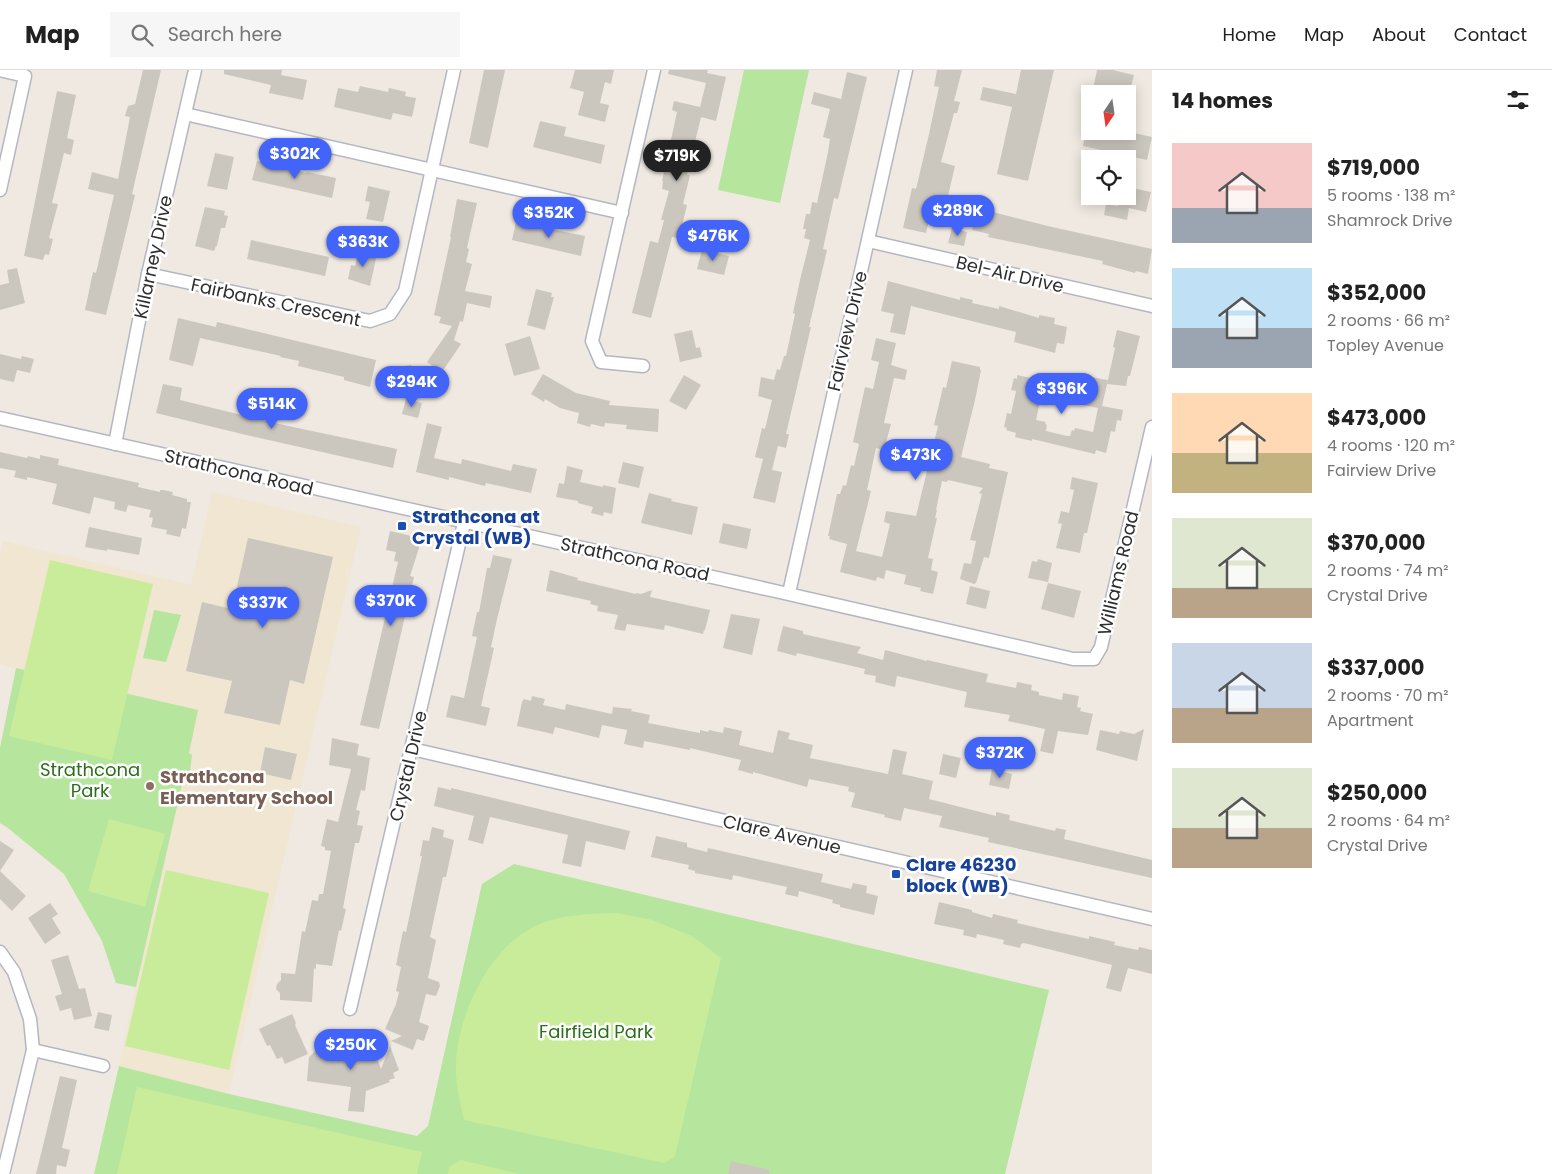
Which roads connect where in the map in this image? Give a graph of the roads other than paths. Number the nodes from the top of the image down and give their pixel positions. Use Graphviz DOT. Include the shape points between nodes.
graph roads {
  1 [pos="0,70"];
  2 [pos="195,70"];
  3 [pos="454,70"];
  4 [pos="654,70"];
  5 [pos="906,70"];
  6 [pos="185,114"];
  7 [pos="432,170"];
  8 [pos="0,190"];
  9 [pos="622,212"];
  10 [pos="868,241"];
  11 [pos="148,274"];
  12 [pos="1152,306"];
  13 [pos="643,366"];
  14 [pos="0,418"];
  15 [pos="1152,427"];
  16 [pos="115,444"];
  17 [pos="464,522"];
  18 [pos="789,593"];
  19 [pos="1094,658"];
  20 [pos="412,749"];
  21 [pos="1152,919"];
  22 [pos="0,952"];
  23 [pos="350,1008"];
  24 [pos="33,1050"];
  25 [pos="103,1066"];
  26 [pos="4,1174"];
  1 -- 8 [label="street" via="25,76"];
  2 -- 6 [label="street, Killarney Drive"];
  3 -- 7 [label="street, Fairbanks Crescent"];
  4 -- 9 [label="street"];
  5 -- 10 [label="street, Fairview Drive"];
  6 -- 7 [label="street"];
  6 -- 11 [label="street, Killarney Drive"];
  7 -- 9 [label="street"];
  7 -- 11 [label="street, Fairbanks Crescent" via="405,292 390,314 370,322"];
  9 -- 13 [label="street" via="592,341 602,362"];
  10 -- 12 [label="street, Bel-Air Drive"];
  10 -- 18 [label="street, Fairview Drive"];
  11 -- 16 [label="street, Killarney Drive"];
  14 -- 16 [label="street, Strathcona Road"];
  15 -- 19 [label="street, Williams Road" via="1101,646"];
  16 -- 17 [label="street, Strathcona Road"];
  17 -- 18 [label="street, Strathcona Road"];
  17 -- 20 [label="street, Crystal Drive"];
  18 -- 19 [label="street, Strathcona Road" via="1073,659"];
  20 -- 21 [label="street, Clare Avenue"];
  20 -- 23 [label="street, Crystal Drive"];
  22 -- 24 [label="street" via="14,972 30,1019"];
  24 -- 25 [label="street"];
  24 -- 26 [label="street"];
}
